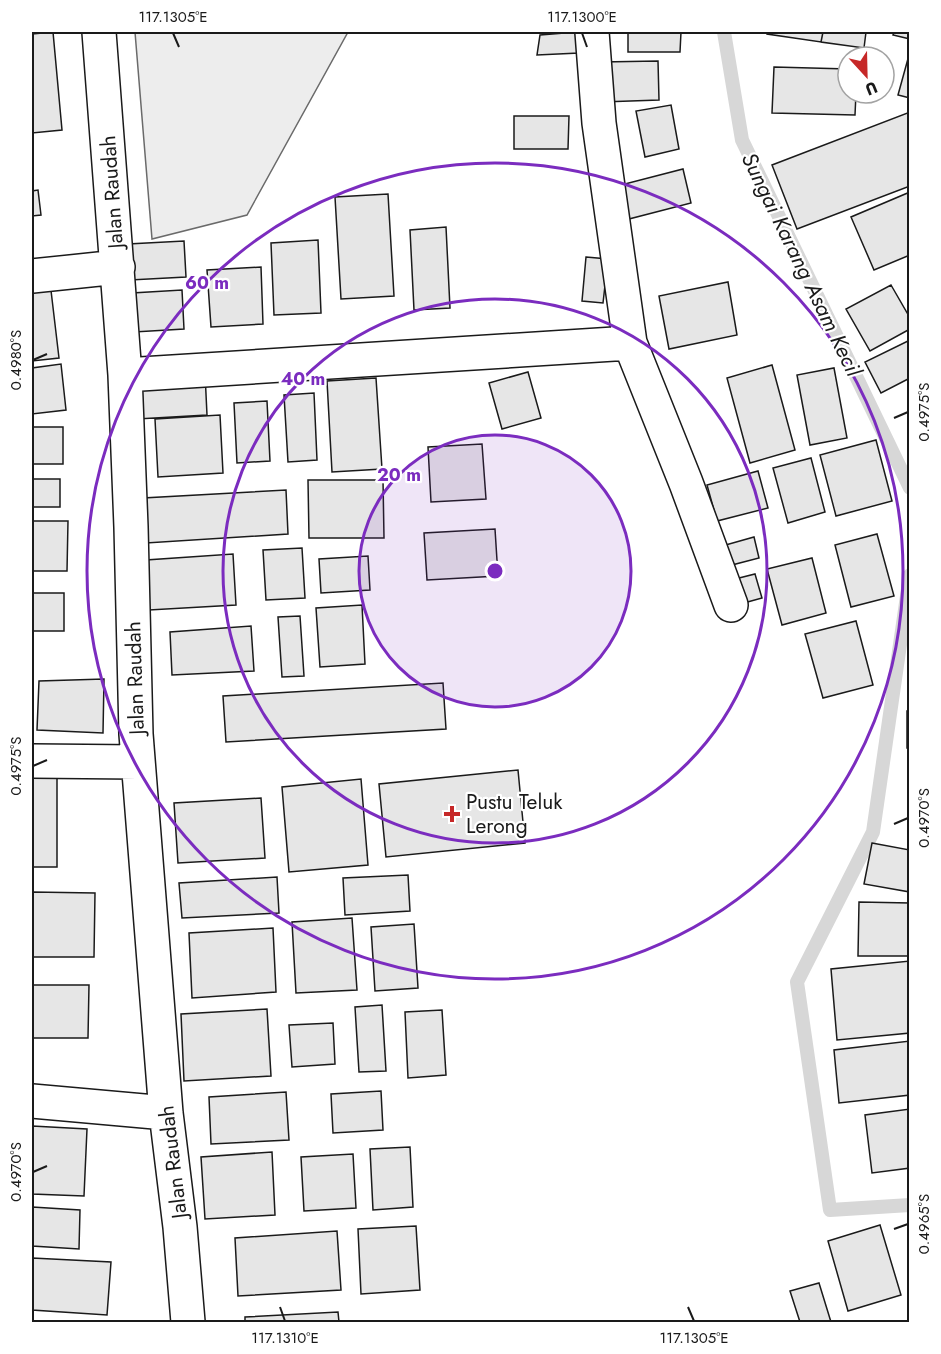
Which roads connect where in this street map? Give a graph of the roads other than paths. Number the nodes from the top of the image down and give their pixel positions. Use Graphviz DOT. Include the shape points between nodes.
graph roads {
  1 [pos="99,32"];
  2 [pos="592,32"];
  3 [pos="117,267"];
  4 [pos="32,276"];
  5 [pos="630,343"];
  6 [pos="124,375"];
  7 [pos="731,605"];
  8 [pos="32,762"];
  9 [pos="138,762"];
  10 [pos="32,1101"];
  11 [pos="166,1113"];
  12 [pos="188,1323"];
  1 -- 3 [label="street, Jalan Raudah"];
  2 -- 5 [label="street" via="600,123"];
  3 -- 4 [label="street"];
  3 -- 6 [label="street, Jalan Raudah"];
  5 -- 6 [label="street"];
  5 -- 7 [label="street"];
  6 -- 9 [label="street, Jalan Raudah"];
  8 -- 9 [label="street"];
  9 -- 11 [label="street, Jalan Raudah"];
  10 -- 11 [label="street"];
  11 -- 12 [label="street, Jalan Raudah"];
}
